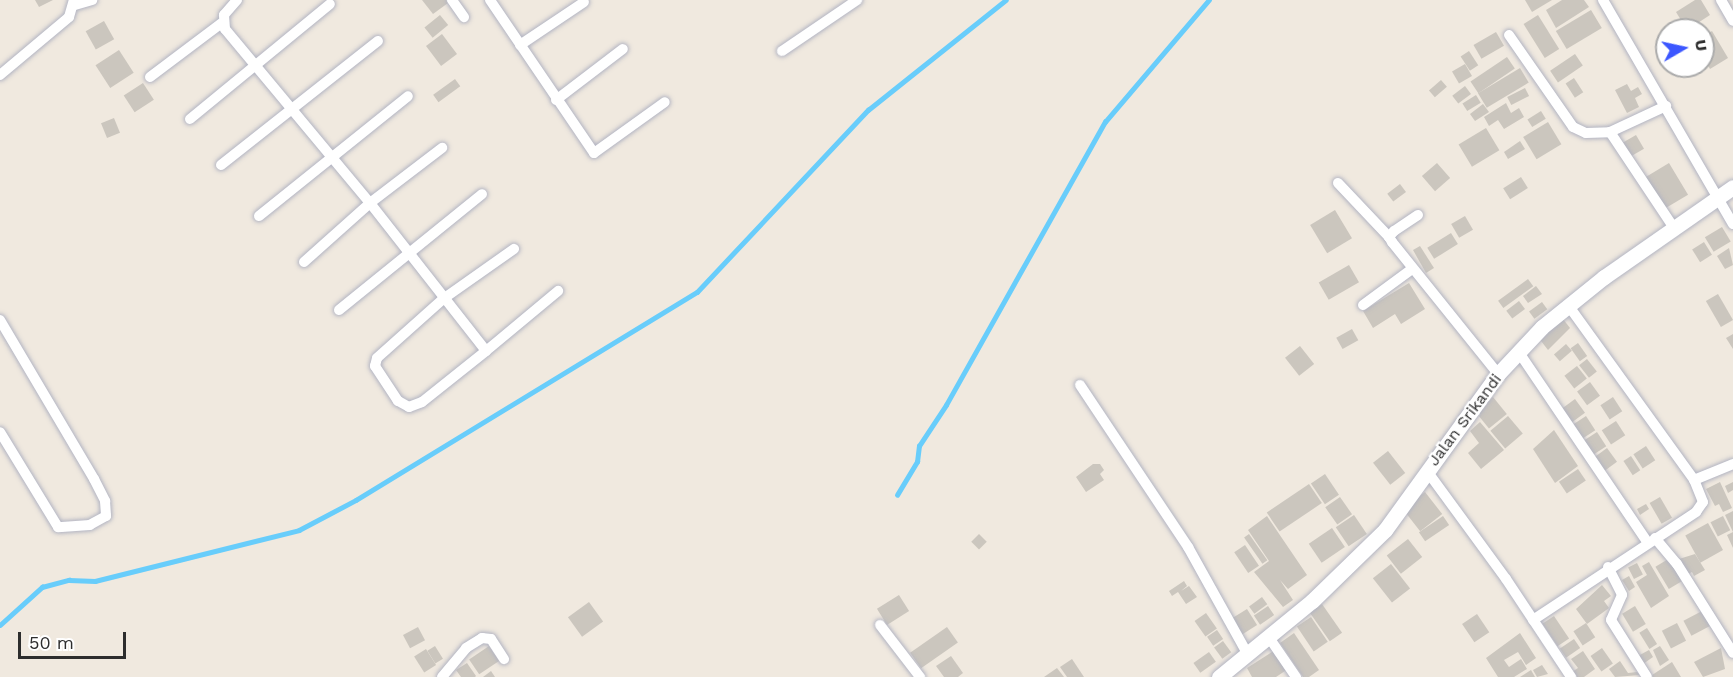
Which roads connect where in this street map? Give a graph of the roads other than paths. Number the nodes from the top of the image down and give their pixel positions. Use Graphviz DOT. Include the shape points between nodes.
graph roads {
  1 [pos="92,0"];
  2 [pos="237,0"];
  3 [pos="452,0"];
  4 [pos="490,0"];
  5 [pos="857,0"];
  6 [pos="1603,0"];
  7 [pos="1721,0"];
  8 [pos="584,2"];
  9 [pos="74,3"];
  10 [pos="330,4"];
  11 [pos="464,17"];
  12 [pos="1733,21"];
  13 [pos="223,22"];
  14 [pos="1509,35"];
  15 [pos="378,41"];
  16 [pos="520,45"];
  17 [pos="623,49"];
  18 [pos="782,51"];
  19 [pos="255,64"];
  20 [pos="0,75"];
  21 [pos="150,77"];
  22 [pos="408,96"];
  23 [pos="556,100"];
  24 [pos="665,102"];
  25 [pos="1666,106"];
  26 [pos="293,110"];
  27 [pos="190,119"];
  28 [pos="1610,132"];
  29 [pos="442,148"];
  30 [pos="332,158"];
  31 [pos="221,165"];
  32 [pos="1338,183"];
  33 [pos="1733,187"];
  34 [pos="482,194"];
  35 [pos="1717,197"];
  36 [pos="370,203"];
  37 [pos="1418,215"];
  38 [pos="260,216"];
  39 [pos="1733,224"];
  40 [pos="1674,228"];
  41 [pos="1389,237"];
  42 [pos="514,249"];
  43 [pos="410,253"];
  44 [pos="304,262"];
  45 [pos="1412,269"];
  46 [pos="558,291"];
  47 [pos="443,298"];
  48 [pos="1363,305"];
  49 [pos="1568,305"];
  50 [pos="339,310"];
  51 [pos="0,320"];
  52 [pos="486,351"];
  53 [pos="1518,351"];
  54 [pos="1498,374"];
  55 [pos="1080,385"];
  56 [pos="0,432"];
  57 [pos="1733,464"];
  58 [pos="1427,471"];
  59 [pos="1694,480"];
  60 [pos="1651,541"];
  61 [pos="1608,567"];
  62 [pos="1533,620"];
  63 [pos="880,625"];
  64 [pos="1268,636"];
  65 [pos="1247,653"];
  66 [pos="1733,654"];
  67 [pos="504,658"];
  68 [pos="442,677"];
  69 [pos="920,677"];
  70 [pos="1219,677"];
  71 [pos="1296,677"];
  72 [pos="1571,677"];
  73 [pos="1647,677"];
  1 -- 9 [label="street"];
  2 -- 13 [label="street"];
  3 -- 11 [label="street"];
  4 -- 16 [label="street"];
  5 -- 18 [label="street"];
  6 -- 25 [label="street"];
  7 -- 12 [label="street"];
  8 -- 16 [label="street"];
  9 -- 20 [label="street" via="69,17"];
  10 -- 19 [label="street"];
  13 -- 19 [label="street"];
  13 -- 21 [label="street"];
  14 -- 28 [label="street" via="1573,127 1587,133"];
  15 -- 26 [label="street"];
  16 -- 23 [label="street"];
  17 -- 23 [label="street"];
  19 -- 26 [label="street"];
  19 -- 27 [label="street"];
  22 -- 30 [label="street"];
  23 -- 24 [label="street" via="594,153"];
  25 -- 28 [label="street"];
  25 -- 35 [label="street"];
  26 -- 30 [label="street"];
  26 -- 31 [label="street"];
  28 -- 40 [label="street"];
  29 -- 36 [label="street"];
  30 -- 36 [label="street"];
  30 -- 38 [label="street"];
  32 -- 41 [label="street"];
  33 -- 35 [label="street, Jalan Srikandi"];
  34 -- 43 [label="street"];
  35 -- 39 [label="street"];
  35 -- 40 [label="street, Jalan Srikandi"];
  36 -- 43 [label="street"];
  36 -- 44 [label="street"];
  37 -- 41 [label="street"];
  40 -- 49 [label="street, Jalan Srikandi"];
  41 -- 45 [label="street"];
  42 -- 47 [label="street"];
  43 -- 47 [label="street"];
  43 -- 50 [label="street"];
  45 -- 48 [label="street"];
  45 -- 54 [label="street"];
  46 -- 52 [label="street"];
  47 -- 52 [label="street"];
  47 -- 52 [label="street" via="375,362 378,373 398,401 405,407 418,405"];
  49 -- 53 [label="street, Jalan Srikandi"];
  49 -- 59 [label="street"];
  51 -- 56 [label="street" via="94,478 105,501 106,516 90,525 58,527"];
  53 -- 54 [label="street, Jalan Srikandi"];
  53 -- 60 [label="street"];
  54 -- 58 [label="street, Jalan Srikandi"];
  55 -- 65 [label="street" via="1190,551"];
  57 -- 59 [label="street"];
  58 -- 62 [label="street"];
  58 -- 64 [label="street, Jalan Srikandi" via="1385,530 1353,565"];
  59 -- 60 [label="street" via="1702,496 1700,507"];
  60 -- 61 [label="street"];
  60 -- 66 [label="street" via="1692,586"];
  61 -- 62 [label="street"];
  61 -- 73 [label="street" via="1622,595 1611,620"];
  62 -- 72 [label="street"];
  63 -- 69 [label="street"];
  64 -- 65 [label="street, Jalan Srikandi"];
  64 -- 71 [label="street"];
  65 -- 70 [label="street, Jalan Srikandi"];
  67 -- 68 [label="street" via="491,639 482,638 466,648"];
}
